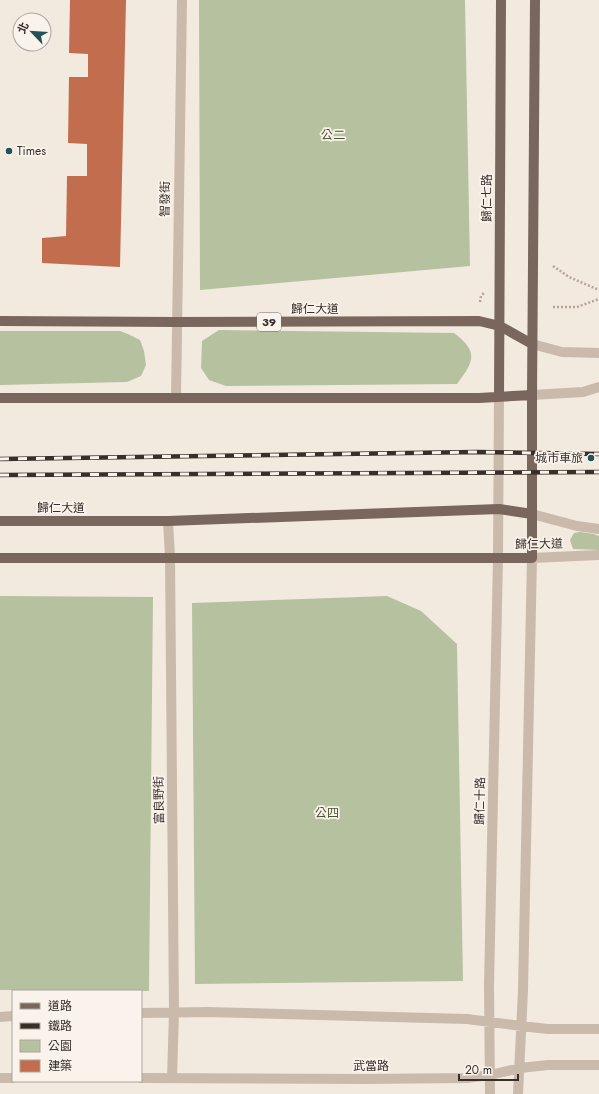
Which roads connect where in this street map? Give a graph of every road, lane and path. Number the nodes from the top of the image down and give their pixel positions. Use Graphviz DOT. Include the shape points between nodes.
graph roads {
  1 [pos="182,0"];
  2 [pos="501,0"];
  3 [pos="535,0"];
  4 [pos="553,266"];
  5 [pos="599,290"];
  6 [pos="486,291"];
  7 [pos="599,299"];
  8 [pos="480,302"];
  9 [pos="553,307"];
  10 [pos="0,321"];
  11 [pos="176,322"];
  12 [pos="500,326"];
  13 [pos="532,344"];
  14 [pos="599,353"];
  15 [pos="599,387"];
  16 [pos="532,395"];
  17 [pos="499,396"];
  18 [pos="0,398"];
  19 [pos="176,398"];
  20 [pos="499,510"];
  21 [pos="532,514"];
  22 [pos="0,521"];
  23 [pos="168,521"];
  24 [pos="599,529"];
  25 [pos="599,555"];
  26 [pos="170,557"];
  27 [pos="0,558"];
  28 [pos="498,558"];
  29 [pos="532,558"];
  30 [pos="174,1012"];
  31 [pos="142,1013"];
  32 [pos="0,1016"];
  33 [pos="12,1016"];
  34 [pos="489,1021"];
  35 [pos="521,1026"];
  36 [pos="599,1029"];
  37 [pos="599,1065"];
  38 [pos="520,1068"];
  39 [pos="490,1075"];
  40 [pos="0,1078"];
  41 [pos="12,1078"];
  42 [pos="142,1078"];
  43 [pos="172,1078"];
  44 [pos="490,1094"];
  45 [pos="518,1094"];
  1 -- 11 [label="street, 智發街"];
  2 -- 12 [label="main road, 歸仁七路"];
  3 -- 13 [label="main road"];
  4 -- 5 [label="path" via="569,277"];
  6 -- 8 [label="path"];
  7 -- 9 [label="path" via="577,307"];
  10 -- 11 [label="main road, 歸仁大道 / 39"];
  11 -- 12 [label="main road, 歸仁大道 / 39" via="479,321"];
  11 -- 19 [label="street, 智發街"];
  12 -- 13 [label="main road, 歸仁大道 / 39"];
  12 -- 17 [label="main road, 歸仁七路"];
  13 -- 14 [label="street, 歸仁大道" via="562,352"];
  13 -- 16 [label="main road"];
  15 -- 16 [label="street" via="583,392"];
  16 -- 17 [label="main road"];
  16 -- 21 [label="main road"];
  17 -- 19 [label="main road"];
  17 -- 20 [label="street, 歸仁十路"];
  18 -- 19 [label="main road"];
  20 -- 21 [label="main road, 歸仁大道"];
  20 -- 23 [label="main road, 歸仁大道"];
  20 -- 28 [label="street, 歸仁十路"];
  21 -- 24 [label="street, 歸仁大道"];
  21 -- 29 [label="main road"];
  22 -- 23 [label="main road, 歸仁大道"];
  23 -- 26 [label="street, 富良野街"];
  25 -- 29 [label="street, 歸仁大道"];
  26 -- 27 [label="main road, 歸仁大道"];
  26 -- 28 [label="main road, 歸仁大道"];
  26 -- 30 [label="street, 富良野街"];
  28 -- 29 [label="main road, 歸仁大道"];
  28 -- 34 [label="street, 歸仁十路"];
  29 -- 35 [label="street"];
  30 -- 31 [label="street"];
  30 -- 34 [label="street"];
  30 -- 43 [label="street, 富良野街"];
  32 -- 33 [label="street"];
  34 -- 35 [label="street"];
  34 -- 39 [label="street, 歸仁十路"];
  35 -- 36 [label="street"];
  35 -- 38 [label="street"];
  37 -- 38 [label="street, 武當路"];
  38 -- 39 [label="street, 武當路"];
  38 -- 45 [label="street"];
  39 -- 43 [label="street, 武當路" via="467,1078 365,1079"];
  39 -- 44 [label="street, 歸仁十路"];
  40 -- 41 [label="street"];
  42 -- 43 [label="street, 武當路"];
}
